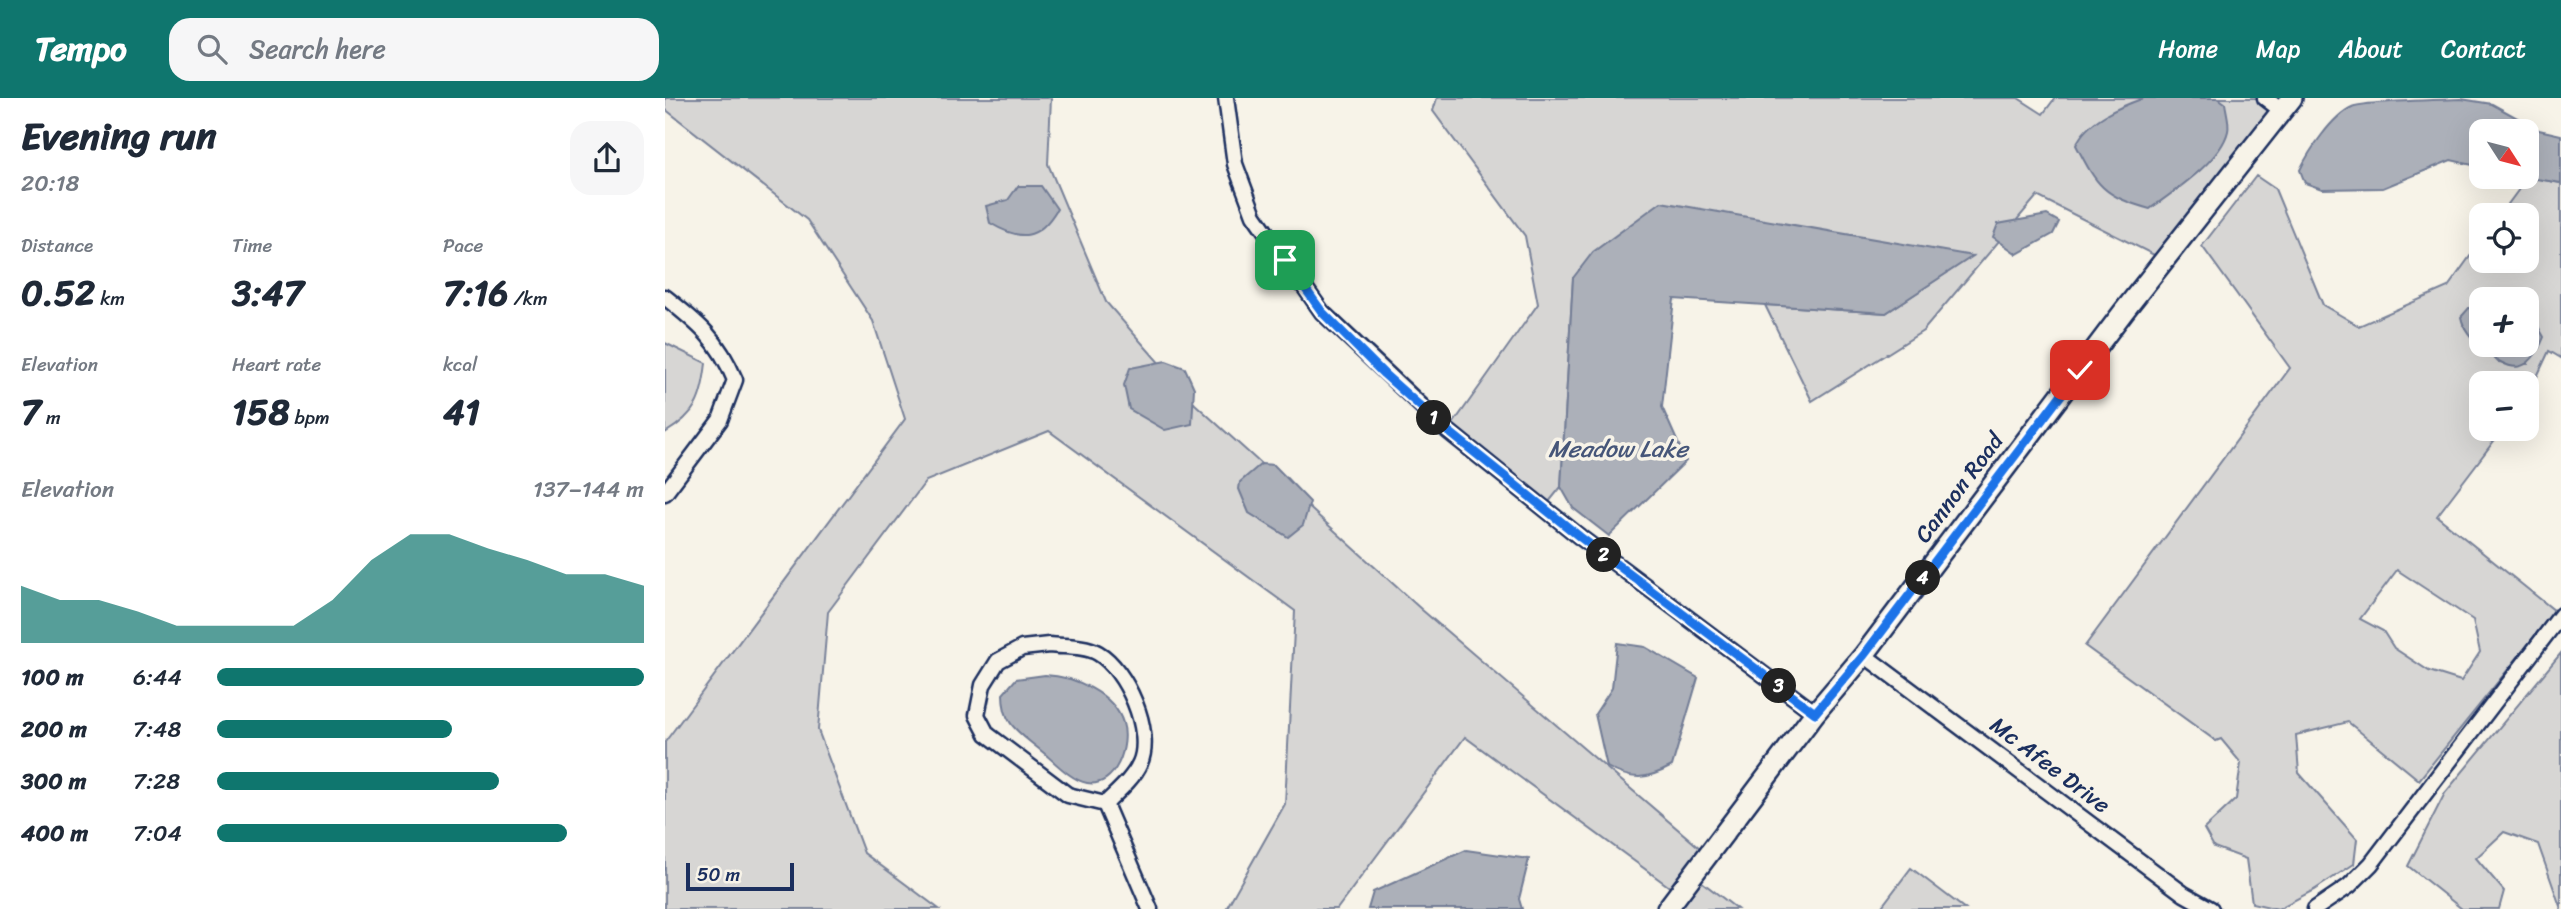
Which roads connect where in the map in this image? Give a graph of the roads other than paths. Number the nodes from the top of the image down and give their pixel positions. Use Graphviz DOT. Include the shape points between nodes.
graph roads {
  1 [pos="1226,98"];
  2 [pos="2265,98"];
  3 [pos="2287,105"];
  4 [pos="665,297"];
  5 [pos="665,493"];
  6 [pos="2561,615"];
  7 [pos="1864,655"];
  8 [pos="1815,713"];
  9 [pos="1105,804"];
  10 [pos="1150,909"];
  11 [pos="1668,909"];
  12 [pos="2211,909"];
  13 [pos="2315,909"];
  1 -- 8 [label="street" via="1235,164 1254,215 1322,312 1470,449"];
  2 -- 3 [label="street"];
  3 -- 7 [label="main road, Cannon Road"];
  4 -- 5 [label="street" via="703,327 723,352 735,380 720,420"];
  6 -- 13 [label="street" via="2371,864"];
  7 -- 8 [label="main road, Cannon Road"];
  7 -- 12 [label="street, Mc Afee Drive" via="2184,894"];
  8 -- 11 [label="main road, Cannon Road"];
  9 -- 9 [label="street" via="1141,762 1144,740 1139,716 1117,667 1095,651 1049,645 1022,648 997,661 982,685 977,715 987,734 1068,795"];
  9 -- 10 [label="street"];
}
